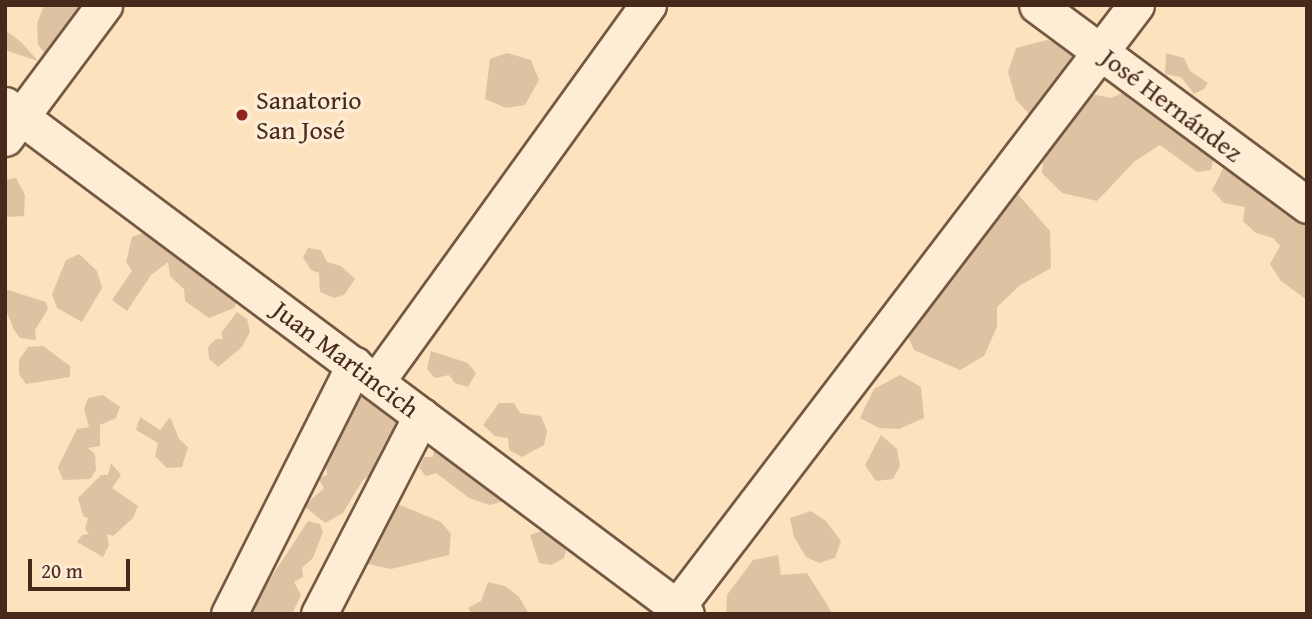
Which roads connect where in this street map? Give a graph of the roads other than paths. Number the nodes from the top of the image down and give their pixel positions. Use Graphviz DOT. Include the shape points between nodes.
graph roads {
  1 [pos="104,5"];
  2 [pos="648,5"];
  3 [pos="1037,5"];
  4 [pos="1136,5"];
  5 [pos="1100,52"];
  6 [pos="10,120"];
  7 [pos="1307,205"];
  8 [pos="365,374"];
  9 [pos="421,415"];
  10 [pos="681,611"];
  11 [pos="229,614"];
  12 [pos="319,614"];
  1 -- 6 [label="street"];
  2 -- 8 [label="street"];
  3 -- 5 [label="street, José Hernández"];
  4 -- 5 [label="street"];
  5 -- 7 [label="street, José Hernández"];
  5 -- 10 [label="street"];
  6 -- 8 [label="street, Juan Martincich"];
  8 -- 9 [label="street, Juan Martincich"];
  8 -- 11 [label="street"];
  9 -- 10 [label="street, Juan Martincich"];
  9 -- 12 [label="street"];
}
